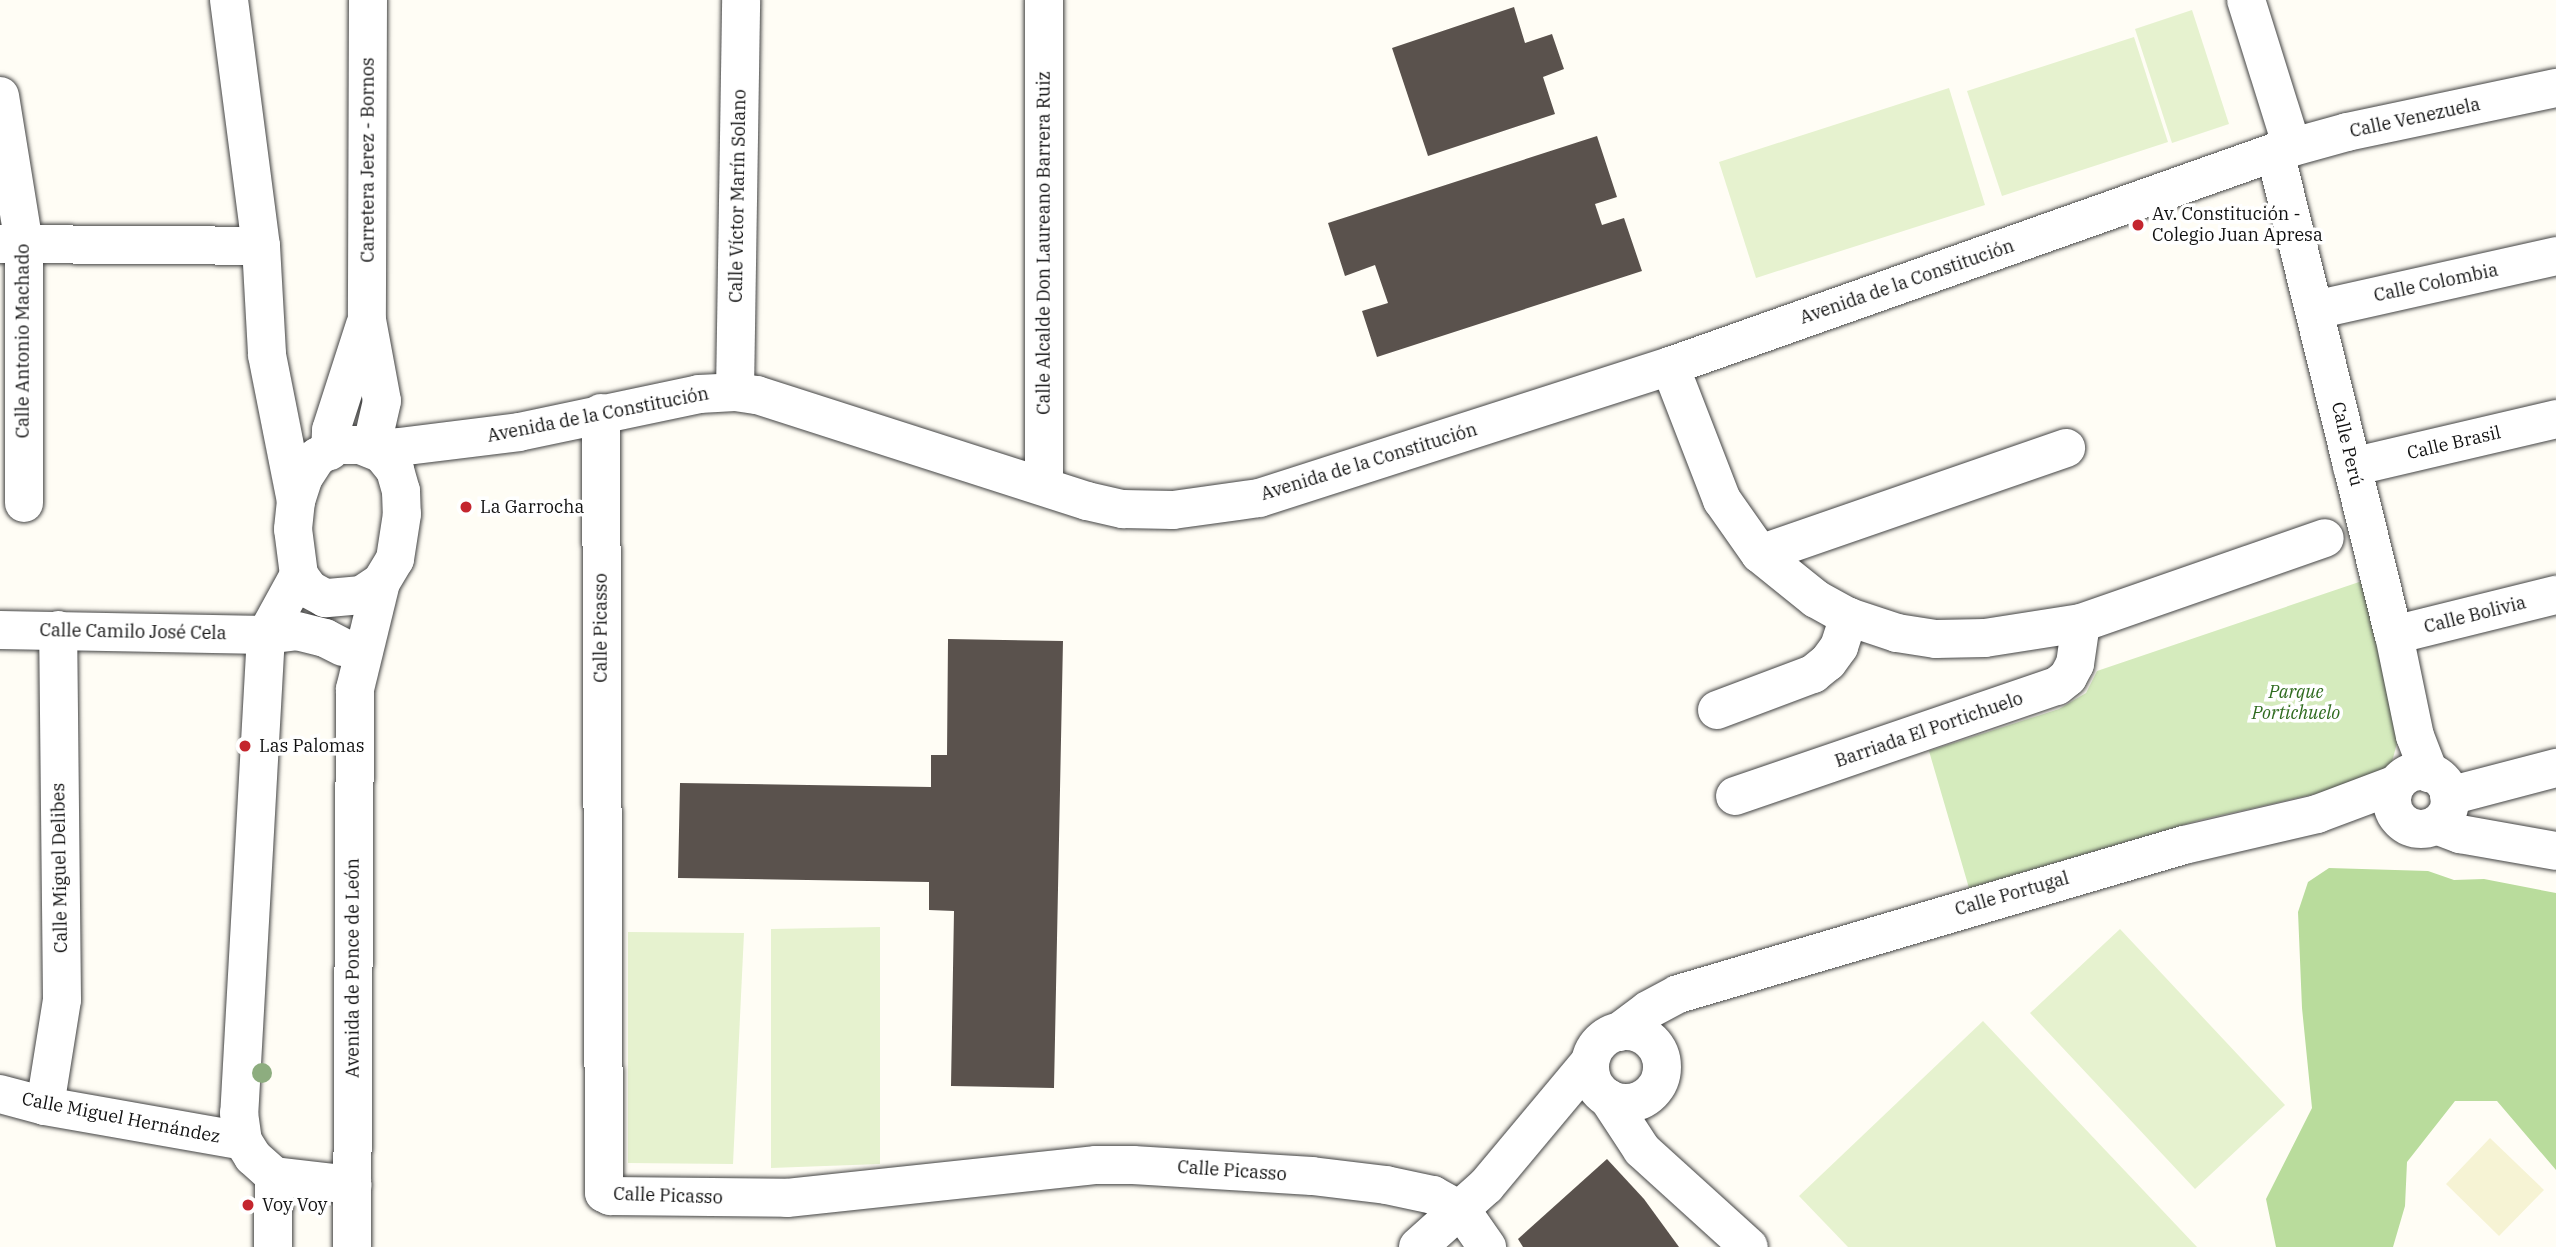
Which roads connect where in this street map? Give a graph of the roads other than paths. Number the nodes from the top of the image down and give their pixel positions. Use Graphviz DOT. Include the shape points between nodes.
graph roads {
  1 [pos="229,0"];
  2 [pos="368,0"];
  3 [pos="741,0"];
  4 [pos="1044,0"];
  5 [pos="2246,0"];
  6 [pos="2556,88"];
  7 [pos="0,96"];
  8 [pos="2283,150"];
  9 [pos="12,244"];
  10 [pos="261,246"];
  11 [pos="2556,256"];
  12 [pos="2315,310"];
  13 [pos="367,320"];
  14 [pos="1670,366"];
  15 [pos="345,389"];
  16 [pos="735,392"];
  17 [pos="382,401"];
  18 [pos="276,402"];
  19 [pos="601,413"];
  20 [pos="2556,419"];
  21 [pos="440,442"];
  22 [pos="2066,448"];
  23 [pos="376,452"];
  24 [pos="323,454"];
  25 [pos="2352,467"];
  26 [pos="1044,486"];
  27 [pos="401,491"];
  28 [pos="296,502"];
  29 [pos="24,503"];
  30 [pos="2325,538"];
  31 [pos="1760,554"];
  32 [pos="381,582"];
  33 [pos="315,590"];
  34 [pos="2556,595"];
  35 [pos="1849,617"];
  36 [pos="2081,624"];
  37 [pos="0,630"];
  38 [pos="58,630"];
  39 [pos="266,635"];
  40 [pos="2394,635"];
  41 [pos="343,647"];
  42 [pos="355,689"];
  43 [pos="1717,710"];
  44 [pos="2556,768"];
  45 [pos="2420,795"];
  46 [pos="1735,796"];
  47 [pos="2556,851"];
  48 [pos="1709,985"];
  49 [pos="1619,1032"];
  50 [pos="1659,1052"];
  51 [pos="1598,1084"];
  52 [pos="0,1094"];
  53 [pos="1649,1094"];
  54 [pos="45,1106"];
  55 [pos="243,1141"];
  56 [pos="1664,1171"];
  57 [pos="274,1176"];
  58 [pos="352,1185"];
  59 [pos="1462,1210"];
  60 [pos="273,1247"];
  61 [pos="352,1247"];
  62 [pos="1418,1247"];
  63 [pos="1487,1247"];
  64 [pos="1748,1247"];
  1 -- 10 [label="street"];
  2 -- 13 [label="street, Carretera Jerez - Bornos"];
  3 -- 16 [label="street, Calle Víctor Marín Solano"];
  4 -- 26 [label="street, Calle Alcalde Don Laureano Barrera Ruiz"];
  5 -- 8 [label="street, Calle Perú"];
  6 -- 8 [label="street, Calle Venezuela"];
  7 -- 9 [label="street, Calle Antonio Machado"];
  8 -- 12 [label="street, Calle Perú"];
  8 -- 14 [label="street, Avenida de la Constitución"];
  9 -- 10 [label="street"];
  9 -- 29 [label="street, Calle Antonio Machado"];
  10 -- 18 [label="street" via="267,355"];
  11 -- 12 [label="street, Calle Colombia"];
  12 -- 25 [label="street, Calle Perú"];
  13 -- 15 [label="street, Carretera Jerez - Bornos"];
  13 -- 17 [label="street, Carretera Jerez - Bornos"];
  14 -- 26 [label="street, Avenida de la Constitución" via="1259,498 1146,511"];
  14 -- 31 [label="street" via="1722,500"];
  15 -- 18 [label="street" via="320,408 297,411"];
  15 -- 24 [label="street, Carretera Jerez - Bornos"];
  16 -- 19 [label="street, Avenida de la Constitución"];
  16 -- 26 [label="street, Avenida de la Constitución" via="757,395"];
  17 -- 21 [label="street"];
  17 -- 23 [label="street, Carretera Jerez - Bornos"];
  18 -- 24 [label="street"];
  18 -- 28 [label="street"];
  19 -- 21 [label="street, Avenida de la Constitución" via="519,432"];
  19 -- 59 [label="street, Calle Picasso" via="604,1194 787,1198 1096,1165 1133,1165 1386,1185 1433,1195"];
  20 -- 25 [label="street, Calle Brasil"];
  21 -- 23 [label="street, Avenida de la Constitución"];
  21 -- 27 [label="street" via="416,466"];
  22 -- 31 [label="street"];
  23 -- 24 [label="street" via="360,444 338,445"];
  23 -- 27 [label="street" via="395,470"];
  24 -- 28 [label="street" via="304,477"];
  25 -- 40 [label="street, Calle Perú"];
  27 -- 32 [label="street" via="395,559"];
  28 -- 33 [label="street" via="293,529"];
  30 -- 36 [label="street"];
  31 -- 35 [label="street" via="1793,583"];
  32 -- 33 [label="street" via="362,595"];
  32 -- 42 [label="street, Avenida de Ponce de León"];
  33 -- 39 [label="street"];
  33 -- 41 [label="street, Avenida de Ponce de León"];
  34 -- 40 [label="street, Calle Bolivia"];
  35 -- 36 [label="street" via="1896,633 1936,639 1985,638"];
  35 -- 43 [label="street" via="1839,647 1813,674"];
  36 -- 46 [label="street, Barriada El Portichuelo" via="2075,664 2057,685"];
  37 -- 38 [label="street, Calle Camilo José Cela"];
  38 -- 39 [label="street, Calle Camilo José Cela"];
  38 -- 54 [label="street, Calle Miguel Delibes" via="62,1000"];
  39 -- 41 [label="street, Calle Camilo José Cela" via="297,631"];
  39 -- 55 [label="street" via="238,1092"];
  40 -- 45 [label="street, Calle Perú" via="2415,736"];
  41 -- 42 [label="street, Avenida de Ponce de León"];
  42 -- 58 [label="street, Avenida de Ponce de León"];
  44 -- 45 [label="street, Calle Portugal"];
  45 -- 47 [label="street" via="2460,834"];
  45 -- 48 [label="street, Calle Portugal" via="2250,827"];
  48 -- 49 [label="street, Calle Portugal" via="1660,1002"];
  48 -- 50 [label="street, Calle Portugal" via="1673,1023"];
  49 -- 50 [label="street" via="1644,1035"];
  49 -- 51 [label="street" via="1593,1051"];
  50 -- 53 [label="street" via="1661,1075"];
  51 -- 53 [label="street" via="1627,1103"];
  51 -- 56 [label="street" via="1626,1130"];
  51 -- 59 [label="street" via="1543,1121"];
  52 -- 54 [label="street, Calle Miguel Hernández"];
  53 -- 56 [label="street"];
  54 -- 55 [label="street, Calle Miguel Hernández"];
  55 -- 57 [label="street, Calle Miguel Hernández"];
  56 -- 64 [label="street"];
  57 -- 58 [label="street"];
  57 -- 60 [label="street"];
  58 -- 61 [label="street, Avenida de Ponce de León"];
  59 -- 62 [label="street"];
  59 -- 63 [label="street"];
}
